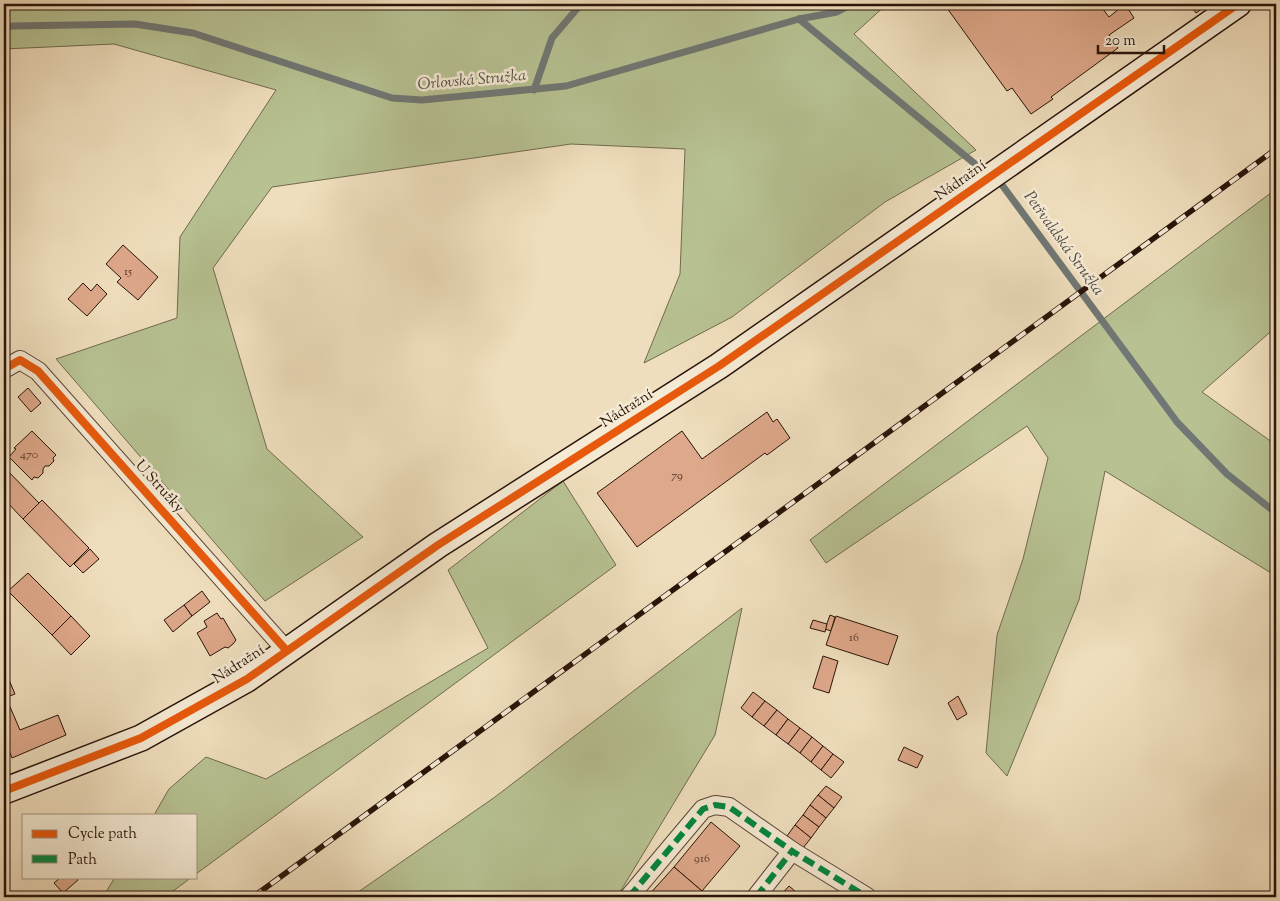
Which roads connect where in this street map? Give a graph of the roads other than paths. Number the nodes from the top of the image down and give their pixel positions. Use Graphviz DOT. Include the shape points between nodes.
graph roads {
  1 [pos="1238,4"];
  2 [pos="4,369"];
  3 [pos="286,650"];
  4 [pos="4,791"];
  5 [pos="792,851"];
  6 [pos="863,896"];
  7 [pos="629,897"];
  8 [pos="756,897"];
  1 -- 3 [label="street, Nádražní" via="719,366 438,544"];
  2 -- 3 [label="street, U Stružky" via="20,360 38,372"];
  3 -- 4 [label="street, Nádražní" via="247,679 141,738"];
  5 -- 6 [label="street"];
  5 -- 7 [label="street" via="729,807 715,805 703,809"];
  5 -- 8 [label="street"];
}
